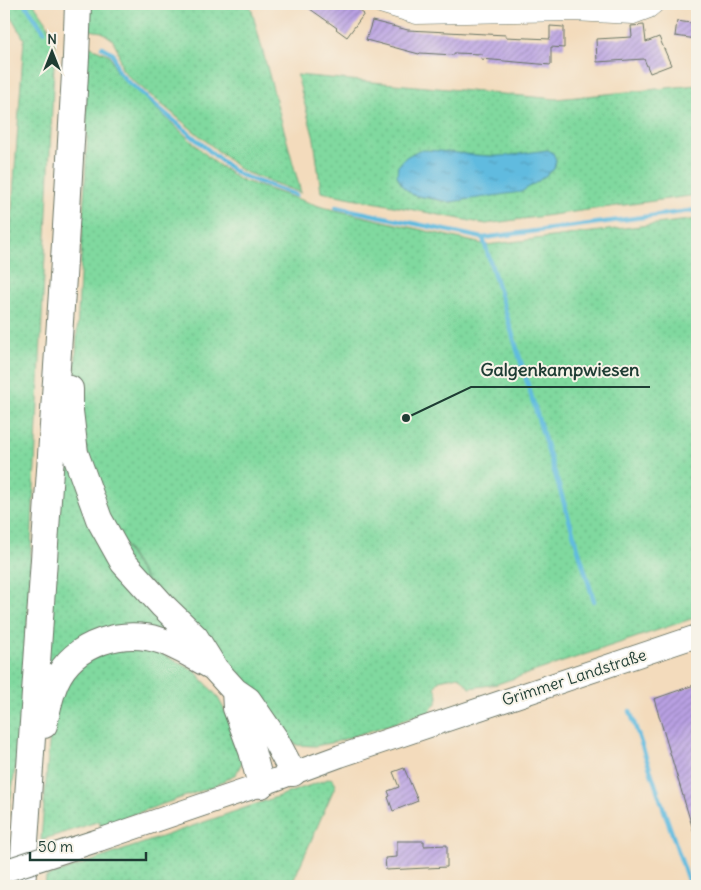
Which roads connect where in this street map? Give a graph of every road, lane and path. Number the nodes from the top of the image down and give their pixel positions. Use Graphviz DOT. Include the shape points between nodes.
graph roads {
  1 [pos="78,4"];
  2 [pos="380,4"];
  3 [pos="654,4"];
  4 [pos="453,8"];
  5 [pos="63,277"];
  6 [pos="697,636"];
  7 [pos="216,669"];
  8 [pos="235,691"];
  9 [pos="293,773"];
  10 [pos="261,784"];
  11 [pos="26,812"];
  12 [pos="4,872"];
  13 [pos="22,886"];
  1 -- 5 [label="highway"];
  2 -- 4 [label="street" via="416,14"];
  3 -- 4 [label="street" via="633,15"];
  5 -- 7 [label="highway" via="73,307 70,412 75,453 99,519 123,562 195,637"];
  5 -- 11 [label="highway"];
  6 -- 9 [label="main road, Grimmer Landstraße"];
  7 -- 8 [label="highway"];
  7 -- 11 [label="highway" via="163,641 146,637 114,638 80,653 57,679 50,698"];
  8 -- 9 [label="highway" via="248,700 275,739"];
  8 -- 10 [label="highway" via="236,708"];
  9 -- 10 [label="main road, Grimmer Landstraße"];
  10 -- 12 [label="main road, Grimmer Landstraße, bridge"];
  11 -- 13 [label="highway"];
}
